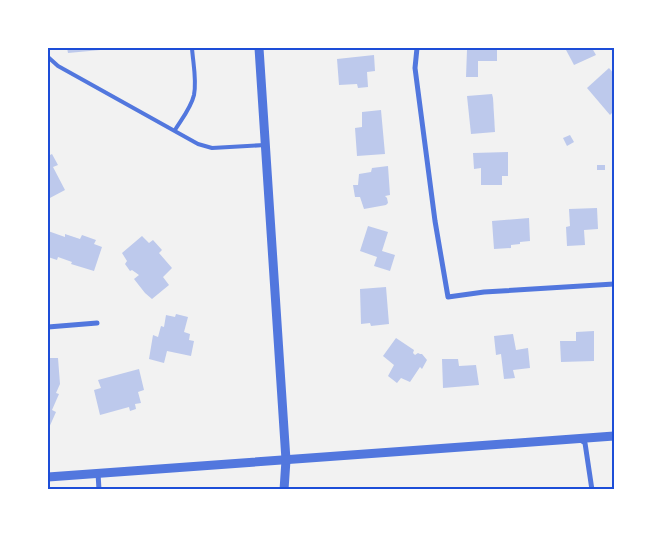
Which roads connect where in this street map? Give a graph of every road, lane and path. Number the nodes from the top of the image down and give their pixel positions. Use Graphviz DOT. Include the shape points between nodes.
graph roads {
  1 [pos="192,48"];
  2 [pos="259,48"];
  3 [pos="416,48"];
  4 [pos="48,57"];
  5 [pos="175,130"];
  6 [pos="265,146"];
  7 [pos="614,284"];
  8 [pos="97,323"];
  9 [pos="48,327"];
  10 [pos="614,436"];
  11 [pos="579,439"];
  12 [pos="286,460"];
  13 [pos="98,473"];
  14 [pos="48,477"];
  15 [pos="99,490"];
  16 [pos="284,490"];
  17 [pos="592,490"];
  1 -- 5 [label="lane" via="194,96"];
  2 -- 6 [label="street"];
  3 -- 7 [label="street" via="415,68 448,297"];
  4 -- 5 [label="lane" via="58,66"];
  5 -- 6 [label="lane" via="198,144 212,148"];
  6 -- 12 [label="street"];
  8 -- 9 [label="street"];
  10 -- 11 [label="street"];
  11 -- 12 [label="street"];
  11 -- 17 [label="street" via="585,443"];
  12 -- 13 [label="street"];
  12 -- 16 [label="street"];
  13 -- 14 [label="street"];
  13 -- 15 [label="street"];
}
